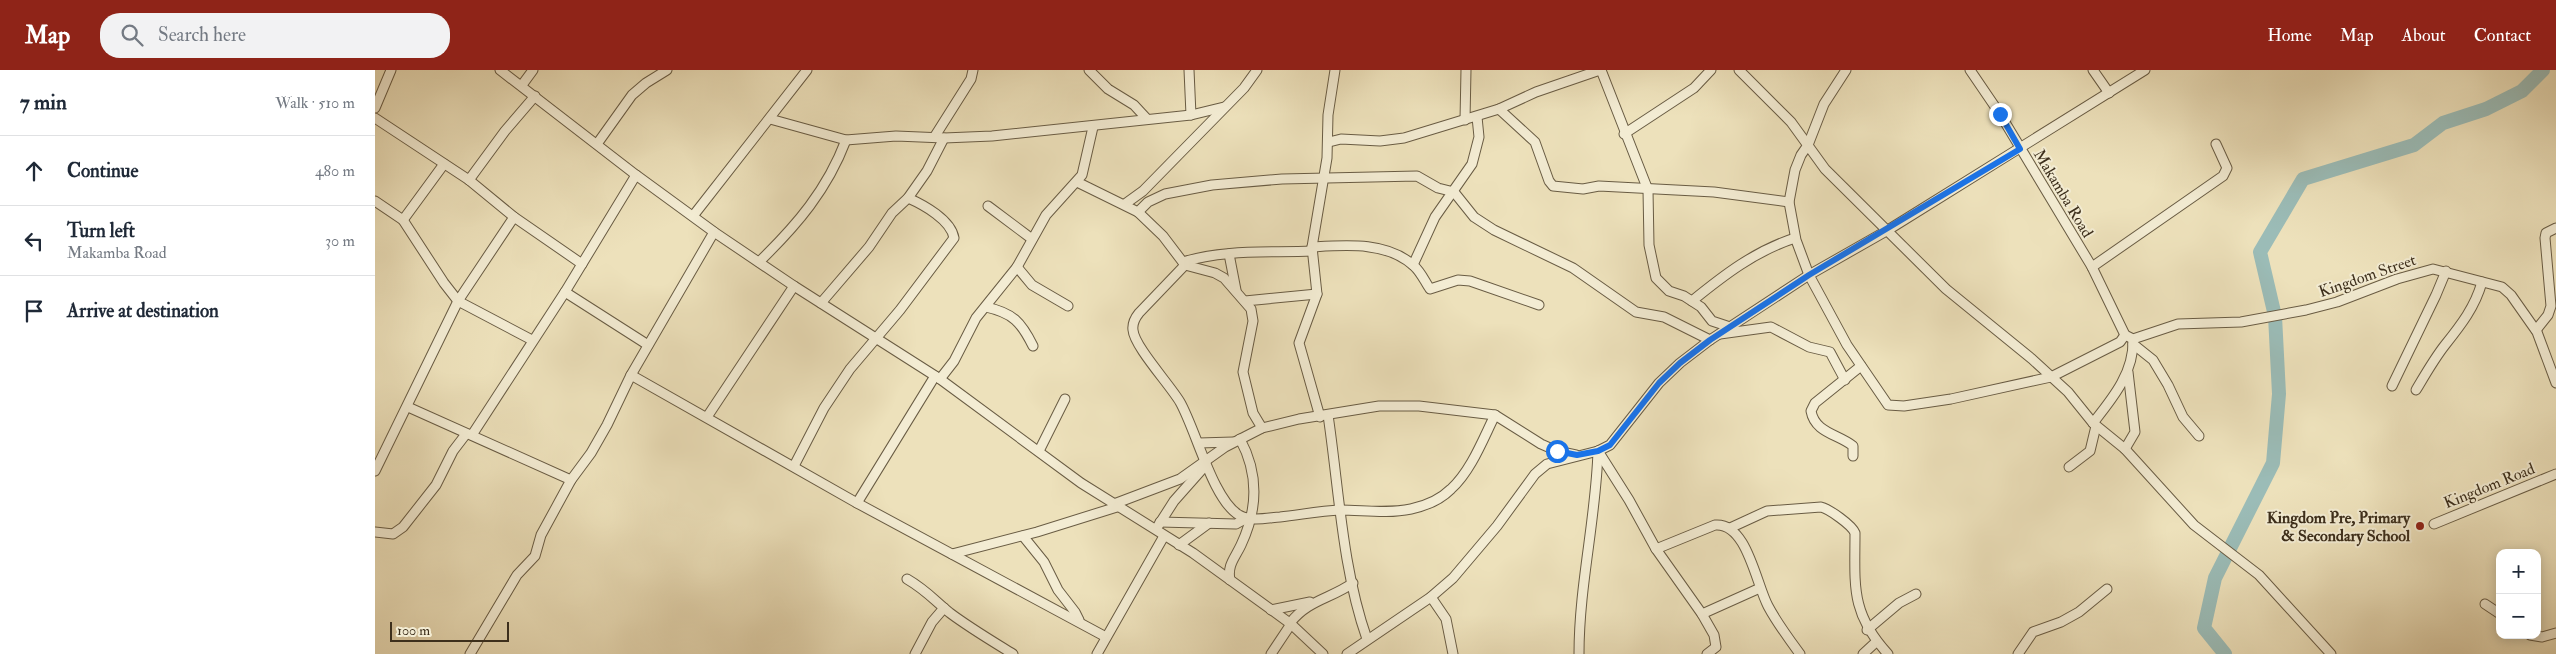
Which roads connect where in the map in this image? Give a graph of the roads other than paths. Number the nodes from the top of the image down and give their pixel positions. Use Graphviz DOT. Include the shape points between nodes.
graph roads {
  1 [pos="391,70"];
  2 [pos="500,70"];
  3 [pos="533,70"];
  4 [pos="667,70"];
  5 [pos="807,70"];
  6 [pos="973,70"];
  7 [pos="1089,70"];
  8 [pos="1189,70"];
  9 [pos="1257,70"];
  10 [pos="1335,70"];
  11 [pos="1466,70"];
  12 [pos="1601,70"];
  13 [pos="1711,70"];
  14 [pos="1739,70"];
  15 [pos="1846,70"];
  16 [pos="1970,70"];
  17 [pos="2093,70"];
  18 [pos="2145,70"];
  19 [pos="522,85"];
  20 [pos="2109,93"];
  21 [pos="535,96"];
  22 [pos="1224,107"];
  23 [pos="375,108"];
  24 [pos="1499,110"];
  25 [pos="1191,115"];
  26 [pos="1477,117"];
  27 [pos="375,118"];
  28 [pos="770,119"];
  29 [pos="1147,119"];
  30 [pos="1465,120"];
  31 [pos="1093,127"];
  32 [pos="1625,134"];
  33 [pos="939,137"];
  34 [pos="847,140"];
  35 [pos="1329,142"];
  36 [pos="597,144"];
  37 [pos="2216,144"];
  38 [pos="1808,145"];
  39 [pos="2020,149"];
  40 [pos="444,164"];
  41 [pos="635,175"];
  42 [pos="1322,178"];
  43 [pos="469,180"];
  44 [pos="1077,182"];
  45 [pos="1649,190"];
  46 [pos="1454,192"];
  47 [pos="908,198"];
  48 [pos="375,201"];
  49 [pos="1789,202"];
  50 [pos="1125,204"];
  51 [pos="988,206"];
  52 [pos="1138,212"];
  53 [pos="693,216"];
  54 [pos="514,217"];
  55 [pos="403,220"];
  56 [pos="2556,228"];
  57 [pos="1889,230"];
  58 [pos="714,232"];
  59 [pos="1795,238"];
  60 [pos="1032,239"];
  61 [pos="1312,249"];
  62 [pos="1229,254"];
  63 [pos="759,262"];
  64 [pos="1184,263"];
  65 [pos="582,264"];
  66 [pos="1413,265"];
  67 [pos="1017,267"];
  68 [pos="2092,267"];
  69 [pos="2446,271"];
  70 [pos="1809,275"];
  71 [pos="2482,282"];
  72 [pos="794,286"];
  73 [pos="1236,290"];
  74 [pos="565,292"];
  75 [pos="1317,294"];
  76 [pos="458,301"];
  77 [pos="1245,301"];
  78 [pos="1692,301"];
  79 [pos="821,303"];
  80 [pos="1539,304"];
  81 [pos="1068,306"];
  82 [pos="986,307"];
  83 [pos="1730,327"];
  84 [pos="2536,330"];
  85 [pos="1720,334"];
  86 [pos="875,338"];
  87 [pos="532,340"];
  88 [pos="1710,340"];
  89 [pos="2131,340"];
  90 [pos="648,345"];
  91 [pos="1033,346"];
  92 [pos="1861,366"];
  93 [pos="2128,372"];
  94 [pos="631,375"];
  95 [pos="938,378"];
  96 [pos="2051,378"];
  97 [pos="1845,380"];
  98 [pos="2556,383"];
  99 [pos="2392,386"];
  100 [pos="2415,390"];
  101 [pos="1065,400"];
  102 [pos="408,407"];
  103 [pos="1495,415"];
  104 [pos="1324,416"];
  105 [pos="707,417"];
  106 [pos="2095,425"];
  107 [pos="1262,428"];
  108 [pos="469,434"];
  109 [pos="2199,436"];
  110 [pos="1238,440"];
  111 [pos="1199,443"];
  112 [pos="2125,449"];
  113 [pos="1039,451"];
  114 [pos="1598,451"];
  115 [pos="1577,455"];
  116 [pos="1853,456"];
  117 [pos="1207,462"];
  118 [pos="794,466"];
  119 [pos="2069,467"];
  120 [pos="375,472"];
  121 [pos="2556,474"];
  122 [pos="571,480"];
  123 [pos="857,503"];
  124 [pos="1115,505"];
  125 [pos="1340,510"];
  126 [pos="1249,519"];
  127 [pos="1160,522"];
  128 [pos="1210,523"];
  129 [pos="2434,524"];
  130 [pos="1730,528"];
  131 [pos="375,532"];
  132 [pos="1160,534"];
  133 [pos="1023,536"];
  134 [pos="1179,544"];
  135 [pos="1656,549"];
  136 [pos="952,554"];
  137 [pos="907,579"];
  138 [pos="1230,580"];
  139 [pos="1353,583"];
  140 [pos="1760,588"];
  141 [pos="2107,589"];
  142 [pos="1916,594"];
  143 [pos="1431,597"];
  144 [pos="1315,602"];
  145 [pos="2485,604"];
  146 [pos="944,608"];
  147 [pos="1271,610"];
  148 [pos="2496,611"];
  149 [pos="1702,614"];
  150 [pos="1079,620"];
  151 [pos="1290,624"];
  152 [pos="1867,630"];
  153 [pos="2556,633"];
  154 [pos="1106,636"];
  155 [pos="2541,637"];
  156 [pos="1367,639"];
  157 [pos="1875,642"];
  158 [pos="470,654"];
  159 [pos="915,654"];
  160 [pos="1013,654"];
  161 [pos="1097,654"];
  162 [pos="1271,654"];
  163 [pos="1323,654"];
  164 [pos="1347,654"];
  165 [pos="1453,654"];
  166 [pos="1579,654"];
  167 [pos="1707,654"];
  168 [pos="1800,654"];
  169 [pos="1863,654"];
  170 [pos="1888,654"];
  171 [pos="2018,654"];
  172 [pos="2331,654"];
  1 -- 23 [label="street"];
  2 -- 19 [label="street"];
  3 -- 19 [label="street"];
  4 -- 36 [label="street" via="632,96"];
  5 -- 28 [label="street"];
  6 -- 33 [label="street"];
  7 -- 29 [label="street"];
  8 -- 25 [label="street"];
  9 -- 22 [label="street"];
  10 -- 35 [label="street" via="1328,115"];
  11 -- 30 [label="street"];
  12 -- 24 [label="street" via="1536,92"];
  12 -- 32 [label="street"];
  13 -- 32 [label="street" via="1694,88"];
  14 -- 38 [label="street" via="1791,122"];
  15 -- 38 [label="street" via="1824,104"];
  16 -- 39 [label="street, Makamba Road"];
  17 -- 20 [label="street"];
  18 -- 20 [label="street"];
  19 -- 21 [label="street"];
  20 -- 39 [label="street"];
  21 -- 36 [label="street"];
  21 -- 43 [label="street"];
  22 -- 25 [label="street"];
  22 -- 50 [label="street" via="1143,191"];
  24 -- 26 [label="street"];
  24 -- 45 [label="street" via="1535,142 1553,186"];
  25 -- 29 [label="street"];
  26 -- 30 [label="street"];
  26 -- 46 [label="street" via="1479,136 1476,152"];
  27 -- 40 [label="street"];
  28 -- 34 [label="street"];
  28 -- 53 [label="street"];
  29 -- 31 [label="street"];
  30 -- 35 [label="street" via="1404,138"];
  31 -- 33 [label="street"];
  31 -- 44 [label="street" via="1085,166"];
  32 -- 45 [label="street"];
  33 -- 34 [label="street"];
  33 -- 47 [label="street" via="927,171"];
  34 -- 63 [label="street" via="835,170 804,215"];
  35 -- 42 [label="street"];
  36 -- 41 [label="street"];
  37 -- 68 [label="street" via="2227,168 2223,176"];
  38 -- 49 [label="street" via="1795,170"];
  38 -- 57 [label="street" via="1825,169"];
  39 -- 57 [label="street"];
  39 -- 68 [label="street, Makamba Road"];
  40 -- 43 [label="street"];
  40 -- 55 [label="street"];
  41 -- 53 [label="street"];
  41 -- 65 [label="street"];
  42 -- 46 [label="street" via="1417,176 1438,188"];
  42 -- 52 [label="street" via="1257,181 1182,190 1148,202"];
  42 -- 61 [label="street"];
  43 -- 54 [label="street"];
  44 -- 50 [label="street"];
  44 -- 60 [label="street" via="1046,215"];
  45 -- 49 [label="street" via="1713,192"];
  45 -- 78 [label="street" via="1649,244 1656,278 1669,291"];
  46 -- 66 [label="street" via="1435,217"];
  46 -- 88 [label="street" via="1474,217 1494,230 1573,268 1636,312 1664,317"];
  47 -- 79 [label="street" via="892,213 869,247"];
  47 -- 86 [label="street" via="922,204 941,220 953,232 954,238"];
  48 -- 55 [label="street"];
  49 -- 59 [label="street, Kingdom Street"];
  50 -- 52 [label="street"];
  51 -- 60 [label="street"];
  52 -- 64 [label="street"];
  53 -- 58 [label="street"];
  54 -- 65 [label="street"];
  54 -- 76 [label="street"];
  55 -- 76 [label="street"];
  56 -- 84 [label="street" via="2545,238 2551,306"];
  57 -- 70 [label="street"];
  57 -- 96 [label="street" via="1946,289"];
  58 -- 63 [label="street"];
  58 -- 90 [label="street"];
  59 -- 70 [label="street, Kingdom Street"];
  59 -- 78 [label="street" via="1761,251 1722,276"];
  60 -- 67 [label="street"];
  61 -- 62 [label="street"];
  61 -- 66 [label="street" via="1355,245 1374,247"];
  61 -- 75 [label="street"];
  62 -- 64 [label="street" via="1205,256"];
  62 -- 73 [label="street"];
  63 -- 72 [label="street"];
  64 -- 73 [label="street" via="1215,273"];
  64 -- 111 [label="street" via="1139,312 1133,330 1139,346 1175,394"];
  65 -- 74 [label="street"];
  66 -- 80 [label="street" via="1430,289 1458,280 1470,281"];
  67 -- 81 [label="street" via="1032,285"];
  67 -- 82 [label="street"];
  68 -- 89 [label="street, Makamba Road"];
  69 -- 71 [label="street, Kingdom Street"];
  69 -- 89 [label="street, Kingdom Street" via="2421,271 2307,310 2241,322 2178,324"];
  69 -- 99 [label="street"];
  70 -- 83 [label="street"];
  70 -- 92 [label="street, Kingdom Street"];
  71 -- 84 [label="street, Kingdom Street" via="2502,287"];
  71 -- 100 [label="street" via="2461,326 2444,345"];
  72 -- 79 [label="street"];
  72 -- 105 [label="street"];
  73 -- 77 [label="street"];
  74 -- 87 [label="street"];
  74 -- 90 [label="street"];
  75 -- 77 [label="street"];
  75 -- 104 [label="street" via="1299,343"];
  76 -- 87 [label="street"];
  76 -- 102 [label="street"];
  77 -- 107 [label="street" via="1251,309 1253,321 1244,381 1255,418"];
  78 -- 83 [label="street" via="1712,321"];
  79 -- 86 [label="street"];
  82 -- 91 [label="street" via="1004,312 1019,322"];
  82 -- 95 [label="street" via="976,318 954,361"];
  83 -- 85 [label="street"];
  84 -- 98 [label="street, Kingdom Street"];
  85 -- 88 [label="street"];
  85 -- 97 [label="street" via="1764,327 1778,329 1802,344 1829,352"];
  86 -- 95 [label="street"];
  86 -- 118 [label="street" via="824,408"];
  87 -- 108 [label="street"];
  88 -- 114 [label="street" via="1673,370 1644,400 1619,437"];
  89 -- 93 [label="street"];
  89 -- 96 [label="street, Kingdom Street" via="2120,342"];
  89 -- 109 [label="street" via="2153,360 2183,417"];
  90 -- 94 [label="street"];
  92 -- 96 [label="street, Kingdom Street" via="1883,400 1895,406 1951,399"];
  92 -- 97 [label="street"];
  93 -- 106 [label="street"];
  93 -- 112 [label="street" via="2135,432"];
  94 -- 105 [label="street"];
  94 -- 122 [label="street" via="607,426"];
  95 -- 113 [label="street"];
  95 -- 123 [label="street"];
  96 -- 106 [label="street" via="2068,392"];
  97 -- 116 [label="street" via="1815,403 1811,411 1815,421 1829,435 1853,446"];
  101 -- 113 [label="street"];
  102 -- 108 [label="street"];
  102 -- 120 [label="street"];
  103 -- 104 [label="street" via="1419,406 1379,406"];
  103 -- 115 [label="street" via="1541,444"];
  103 -- 125 [label="street" via="1462,477 1434,502 1386,512"];
  104 -- 107 [label="street"];
  104 -- 125 [label="street"];
  105 -- 118 [label="street"];
  106 -- 112 [label="street"];
  106 -- 119 [label="street" via="2090,451"];
  107 -- 110 [label="street"];
  108 -- 122 [label="street"];
  108 -- 131 [label="street" via="453,451 436,485 403,528 393,534"];
  110 -- 111 [label="street"];
  110 -- 117 [label="street"];
  110 -- 126 [label="street" via="1251,459 1255,480"];
  111 -- 117 [label="street"];
  112 -- 172 [label="street" via="2194,525 2259,575"];
  113 -- 124 [label="street"];
  114 -- 115 [label="street"];
  114 -- 135 [label="street"];
  114 -- 166 [label="street" via="1582,586"];
  115 -- 143 [label="street" via="1547,464 1535,474 1466,563"];
  117 -- 124 [label="street" via="1162,488"];
  117 -- 126 [label="street" via="1223,497 1238,515"];
  117 -- 127 [label="street"];
  118 -- 123 [label="street"];
  121 -- 129 [label="street, Kingdom Road"];
  122 -- 158 [label="street" via="541,535 535,556 513,582"];
  123 -- 136 [label="street"];
  124 -- 132 [label="street"];
  124 -- 133 [label="street"];
  125 -- 126 [label="street"];
  125 -- 139 [label="street"];
  126 -- 128 [label="street" via="1235,524"];
  126 -- 138 [label="street" via="1237,555 1230,564"];
  127 -- 128 [label="street"];
  127 -- 132 [label="street"];
  128 -- 134 [label="street"];
  130 -- 135 [label="street" via="1715,526"];
  130 -- 140 [label="street" via="1751,561"];
  130 -- 152 [label="street" via="1758,514 1777,510 1824,508 1833,512 1854,530 1854,589"];
  132 -- 134 [label="street"];
  132 -- 154 [label="street"];
  133 -- 136 [label="street"];
  133 -- 150 [label="street" via="1044,562"];
  134 -- 138 [label="street"];
  135 -- 149 [label="street"];
  136 -- 150 [label="street"];
  137 -- 146 [label="street" via="926,590"];
  138 -- 147 [label="street"];
  139 -- 144 [label="street"];
  139 -- 156 [label="street"];
  140 -- 149 [label="street"];
  140 -- 168 [label="street"];
  141 -- 171 [label="street" via="2075,615 2033,632"];
  142 -- 152 [label="street"];
  143 -- 156 [label="street"];
  143 -- 165 [label="street" via="1446,619"];
  144 -- 147 [label="street"];
  144 -- 151 [label="street" via="1302,610"];
  145 -- 148 [label="street"];
  146 -- 159 [label="street" via="932,622"];
  146 -- 160 [label="street"];
  147 -- 151 [label="street"];
  149 -- 167 [label="street" via="1717,643"];
  150 -- 154 [label="street"];
  151 -- 162 [label="street"];
  151 -- 163 [label="street"];
  152 -- 157 [label="street"];
  153 -- 155 [label="street"];
  154 -- 161 [label="street"];
  156 -- 164 [label="street"];
  157 -- 169 [label="street"];
  157 -- 170 [label="street"];
}
